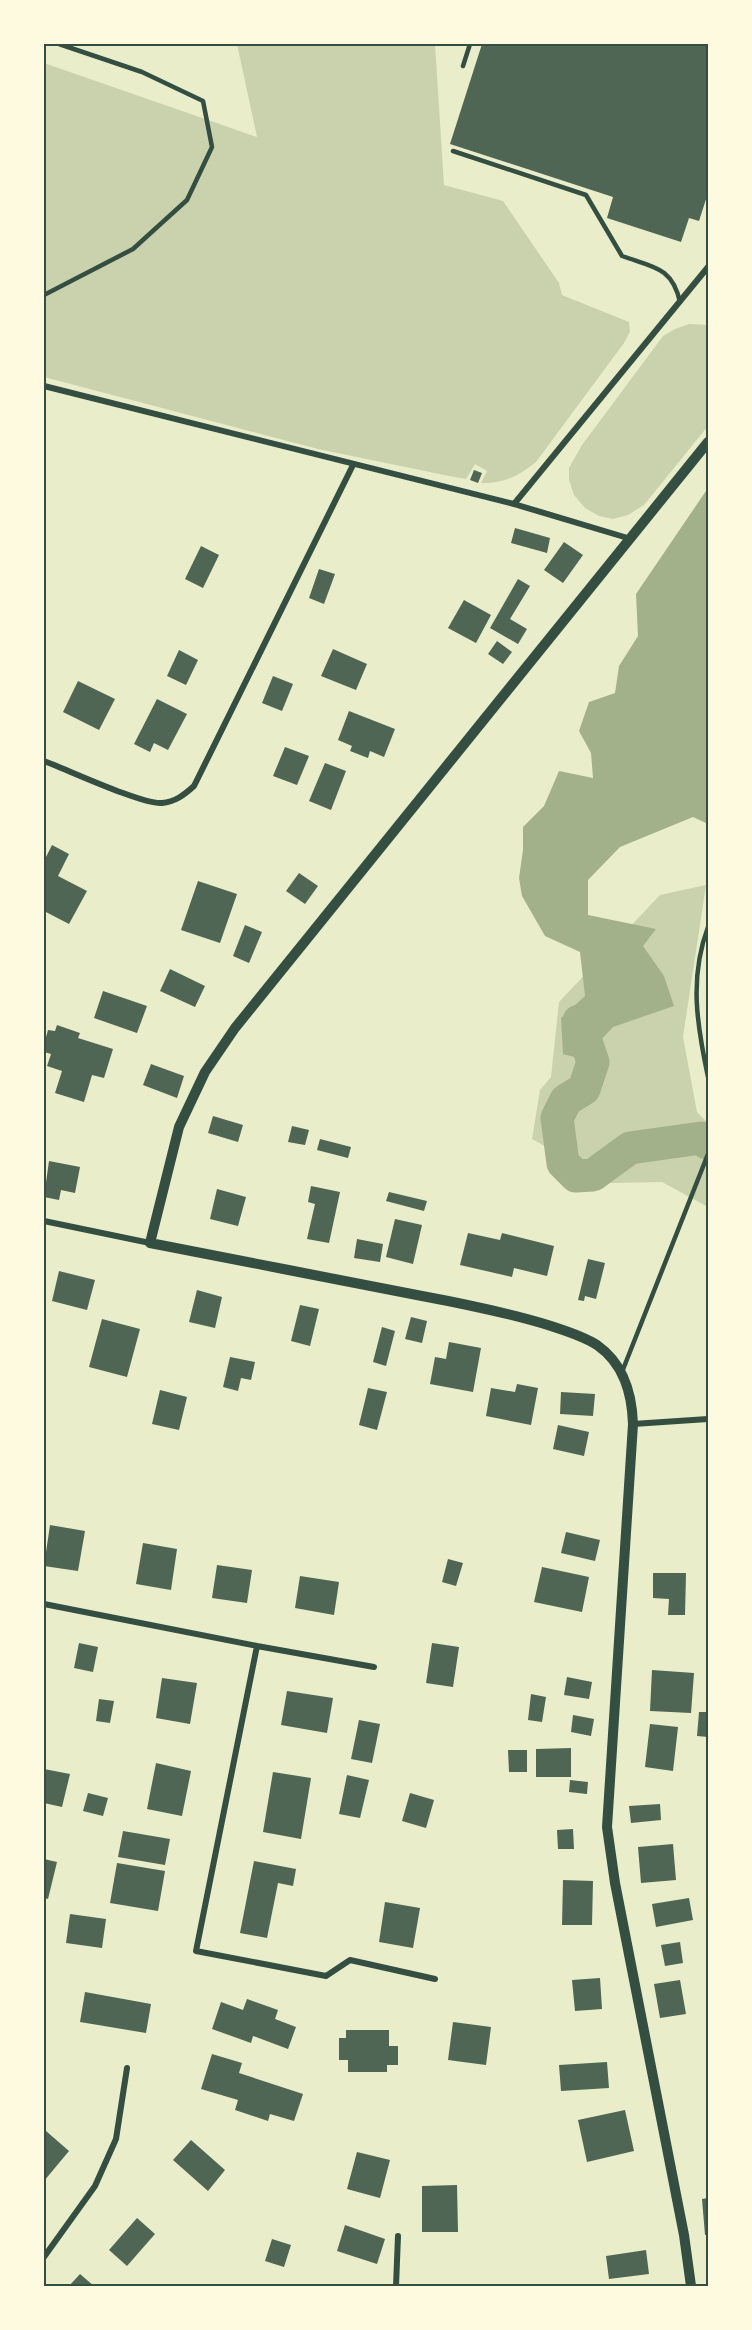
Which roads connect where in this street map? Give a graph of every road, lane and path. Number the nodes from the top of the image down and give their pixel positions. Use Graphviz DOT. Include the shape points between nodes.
graph roads {
  1 [pos="59,44"];
  2 [pos="470,44"];
  3 [pos="463,66"];
  4 [pos="453,151"];
  5 [pos="708,267"];
  6 [pos="44,295"];
  7 [pos="680,302"];
  8 [pos="44,387"];
  9 [pos="708,441"];
  10 [pos="353,465"];
  11 [pos="514,504"];
  12 [pos="631,539"];
  13 [pos="44,761"];
  14 [pos="708,927"];
  15 [pos="708,1077"];
  16 [pos="708,1154"];
  17 [pos="44,1221"];
  18 [pos="150,1243"];
  19 [pos="622,1372"];
  20 [pos="708,1419"];
  21 [pos="633,1424"];
  22 [pos="44,1604"];
  23 [pos="257,1646"];
  24 [pos="374,1667"];
  25 [pos="435,1979"];
  26 [pos="127,2068"];
  27 [pos="398,2236"];
  28 [pos="44,2257"];
  29 [pos="396,2286"];
  30 [pos="691,2286"];
  1 -- 6 [label="lane" via="142,72 203,101 212,147 187,200 133,249"];
  2 -- 3 [label="lane"];
  4 -- 7 [label="lane" via="586,195 622,256 665,272 676,284"];
  5 -- 7 [label="street"];
  7 -- 11 [label="street"];
  8 -- 10 [label="street"];
  9 -- 12 [label="street"];
  10 -- 11 [label="street"];
  10 -- 13 [label="street" via="194,786 180,798 160,803"];
  11 -- 12 [label="street"];
  12 -- 18 [label="street" via="235,1028 205,1072 179,1127"];
  14 -- 15 [label="lane" via="696,987"];
  16 -- 19 [label="lane"];
  17 -- 18 [label="street"];
  18 -- 19 [label="street" via="532,1320 595,1344 611,1356"];
  19 -- 21 [label="street" via="632,1401"];
  20 -- 21 [label="street"];
  21 -- 30 [label="street" via="608,1827"];
  22 -- 23 [label="street"];
  23 -- 24 [label="street"];
  23 -- 25 [label="street" via="196,1951 326,1976 350,1960"];
  26 -- 28 [label="street" via="116,2139 95,2186"];
  27 -- 29 [label="street"];
}
